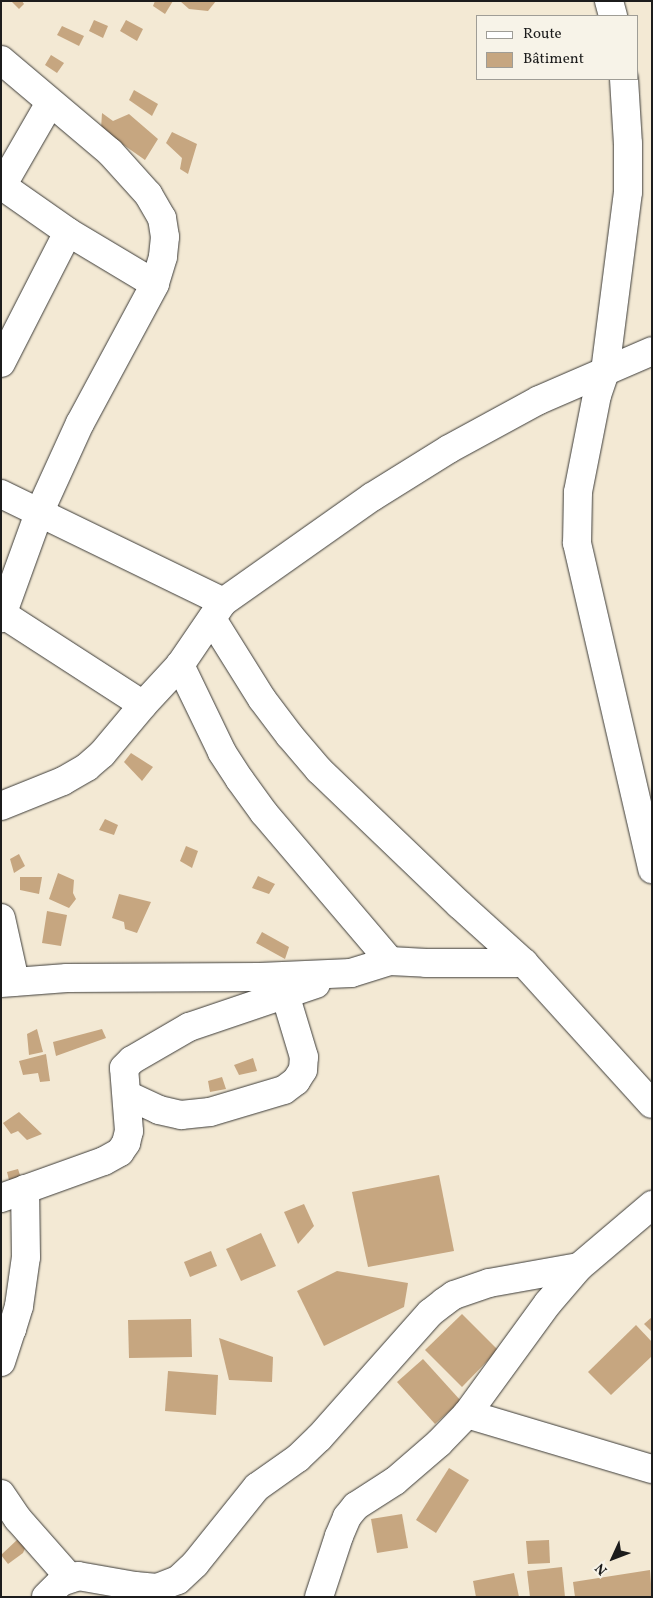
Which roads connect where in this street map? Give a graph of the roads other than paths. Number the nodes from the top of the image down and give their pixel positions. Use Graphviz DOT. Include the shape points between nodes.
graph roads {
  1 [pos="609,1"];
  2 [pos="613,15"];
  3 [pos="1,60"];
  4 [pos="624,80"];
  5 [pos="50,103"];
  6 [pos="2,186"];
  7 [pos="68,232"];
  8 [pos="155,284"];
  9 [pos="652,351"];
  10 [pos="1,363"];
  11 [pos="606,372"];
  12 [pos="1,494"];
  13 [pos="39,513"];
  14 [pos="218,610"];
  15 [pos="2,615"];
  16 [pos="180,665"];
  17 [pos="143,705"];
  18 [pos="4,801"];
  19 [pos="652,869"];
  20 [pos="1,918"];
  21 [pos="390,961"];
  22 [pos="524,963"];
  23 [pos="351,973"];
  24 [pos="8,982"];
  25 [pos="285,994"];
  26 [pos="127,1095"];
  27 [pos="652,1104"];
  28 [pos="13,1193"];
  29 [pos="652,1205"];
  30 [pos="579,1268"];
  31 [pos="6,1332"];
  32 [pos="1,1362"];
  33 [pos="467,1414"];
  34 [pos="652,1468"];
  35 [pos="1,1494"];
  36 [pos="70,1578"];
  37 [pos="46,1597"];
  38 [pos="319,1597"];
  1 -- 2 [label="street"];
  3 -- 5 [label="street"];
  4 -- 11 [label="street" via="628,192"];
  5 -- 6 [label="street"];
  5 -- 8 [label="street" via="110,152 158,210 165,237"];
  6 -- 7 [label="street"];
  7 -- 8 [label="street"];
  7 -- 10 [label="street"];
  8 -- 13 [label="street" via="88,405"];
  9 -- 11 [label="street"];
  11 -- 14 [label="street" via="539,400 450,449 372,497"];
  11 -- 19 [label="street" via="598,395 578,492 577,543"];
  12 -- 13 [label="street"];
  13 -- 14 [label="street"];
  13 -- 15 [label="street"];
  14 -- 16 [label="street"];
  14 -- 22 [label="street" via="262,699 319,770"];
  15 -- 17 [label="street"];
  16 -- 17 [label="street"];
  16 -- 21 [label="street" via="222,752 240,780 264,813"];
  17 -- 18 [label="street" via="87,767 63,781"];
  20 -- 24 [label="street"];
  21 -- 22 [label="street"];
  21 -- 23 [label="street"];
  22 -- 27 [label="street"];
  23 -- 24 [label="street"];
  23 -- 25 [label="street"];
  25 -- 26 [label="street" via="189,1027 142,1053 124,1068"];
  25 -- 26 [label="street" via="304,1058 303,1070 296,1081 284,1090 210,1112 182,1115 159,1110"];
  26 -- 28 [label="street" via="129,1131 120,1152 104,1161"];
  28 -- 31 [label="street" via="26,1257 19,1306"];
  29 -- 30 [label="street"];
  30 -- 33 [label="street" via="548,1304"];
  30 -- 36 [label="street" via="489,1283 444,1302 430,1313 319,1438 258,1487 196,1564 178,1580 157,1588 78,1576"];
  31 -- 32 [label="street"];
  33 -- 34 [label="street"];
  33 -- 38 [label="street" via="415,1465 371,1494 347,1517"];
  35 -- 36 [label="street" via="18,1519"];
  36 -- 37 [label="street"];
}
